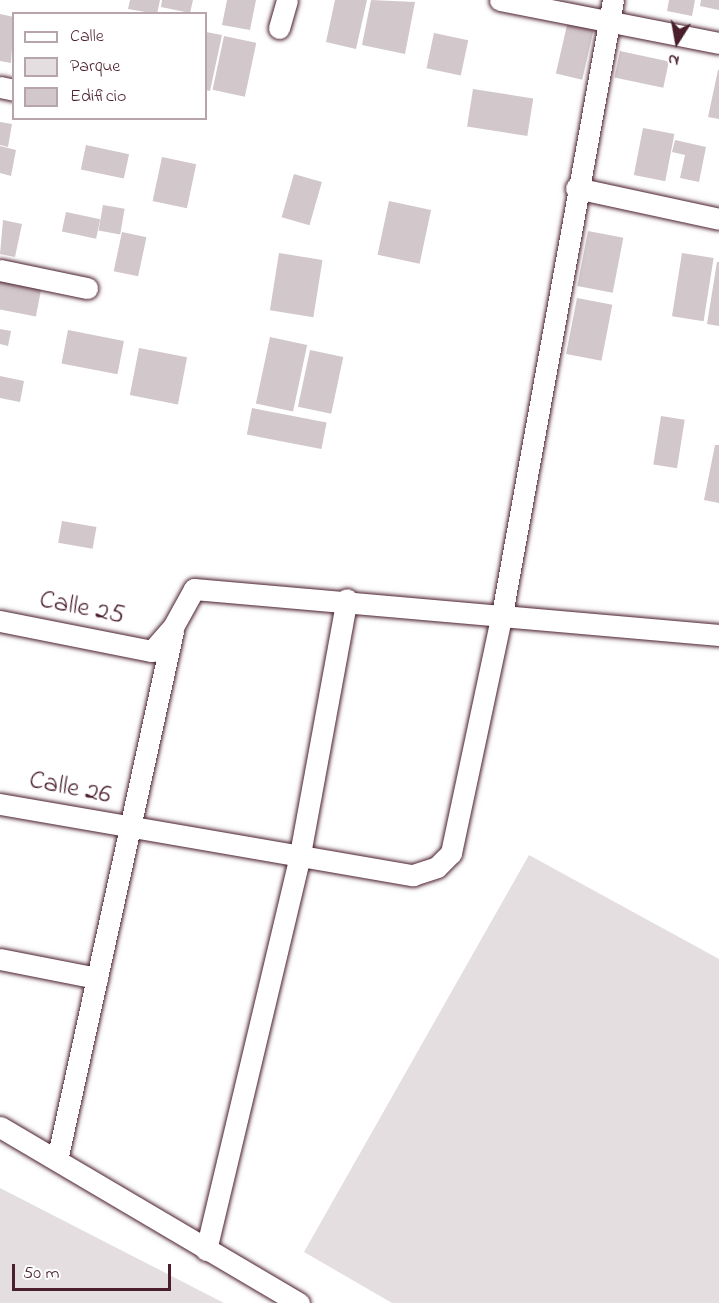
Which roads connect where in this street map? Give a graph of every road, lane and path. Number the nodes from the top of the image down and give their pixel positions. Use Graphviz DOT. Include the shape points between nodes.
graph roads {
  1 [pos="287,0"];
  2 [pos="500,0"];
  3 [pos="613,0"];
  4 [pos="609,22"];
  5 [pos="279,28"];
  6 [pos="719,43"];
  7 [pos="576,188"];
  8 [pos="719,219"];
  9 [pos="0,270"];
  10 [pos="87,288"];
  11 [pos="347,600"];
  12 [pos="502,614"];
  13 [pos="0,621"];
  14 [pos="174,627"];
  15 [pos="719,635"];
  16 [pos="0,804"];
  17 [pos="129,829"];
  18 [pos="300,854"];
  19 [pos="0,959"];
  20 [pos="97,978"];
  21 [pos="0,1127"];
  22 [pos="57,1160"];
  23 [pos="206,1250"];
  24 [pos="299,1303"];
  1 -- 5 [label="street"];
  2 -- 4 [label="street"];
  3 -- 4 [label="street, Calle 26"];
  4 -- 6 [label="street"];
  4 -- 7 [label="street, Calle 26"];
  7 -- 8 [label="street"];
  7 -- 12 [label="street, Calle 26"];
  9 -- 10 [label="street"];
  11 -- 12 [label="street"];
  11 -- 14 [label="street" via="194,589"];
  11 -- 18 [label="street"];
  12 -- 15 [label="street"];
  12 -- 18 [label="street, Calle 26" via="451,853 437,867 413,875"];
  13 -- 14 [label="street, Calle 25" via="152,651"];
  14 -- 17 [label="street"];
  16 -- 17 [label="street, Calle 26"];
  17 -- 18 [label="street, Calle 26"];
  17 -- 20 [label="street"];
  18 -- 23 [label="street"];
  19 -- 20 [label="street"];
  20 -- 22 [label="street"];
  21 -- 22 [label="street"];
  22 -- 23 [label="street"];
  23 -- 24 [label="street"];
}
